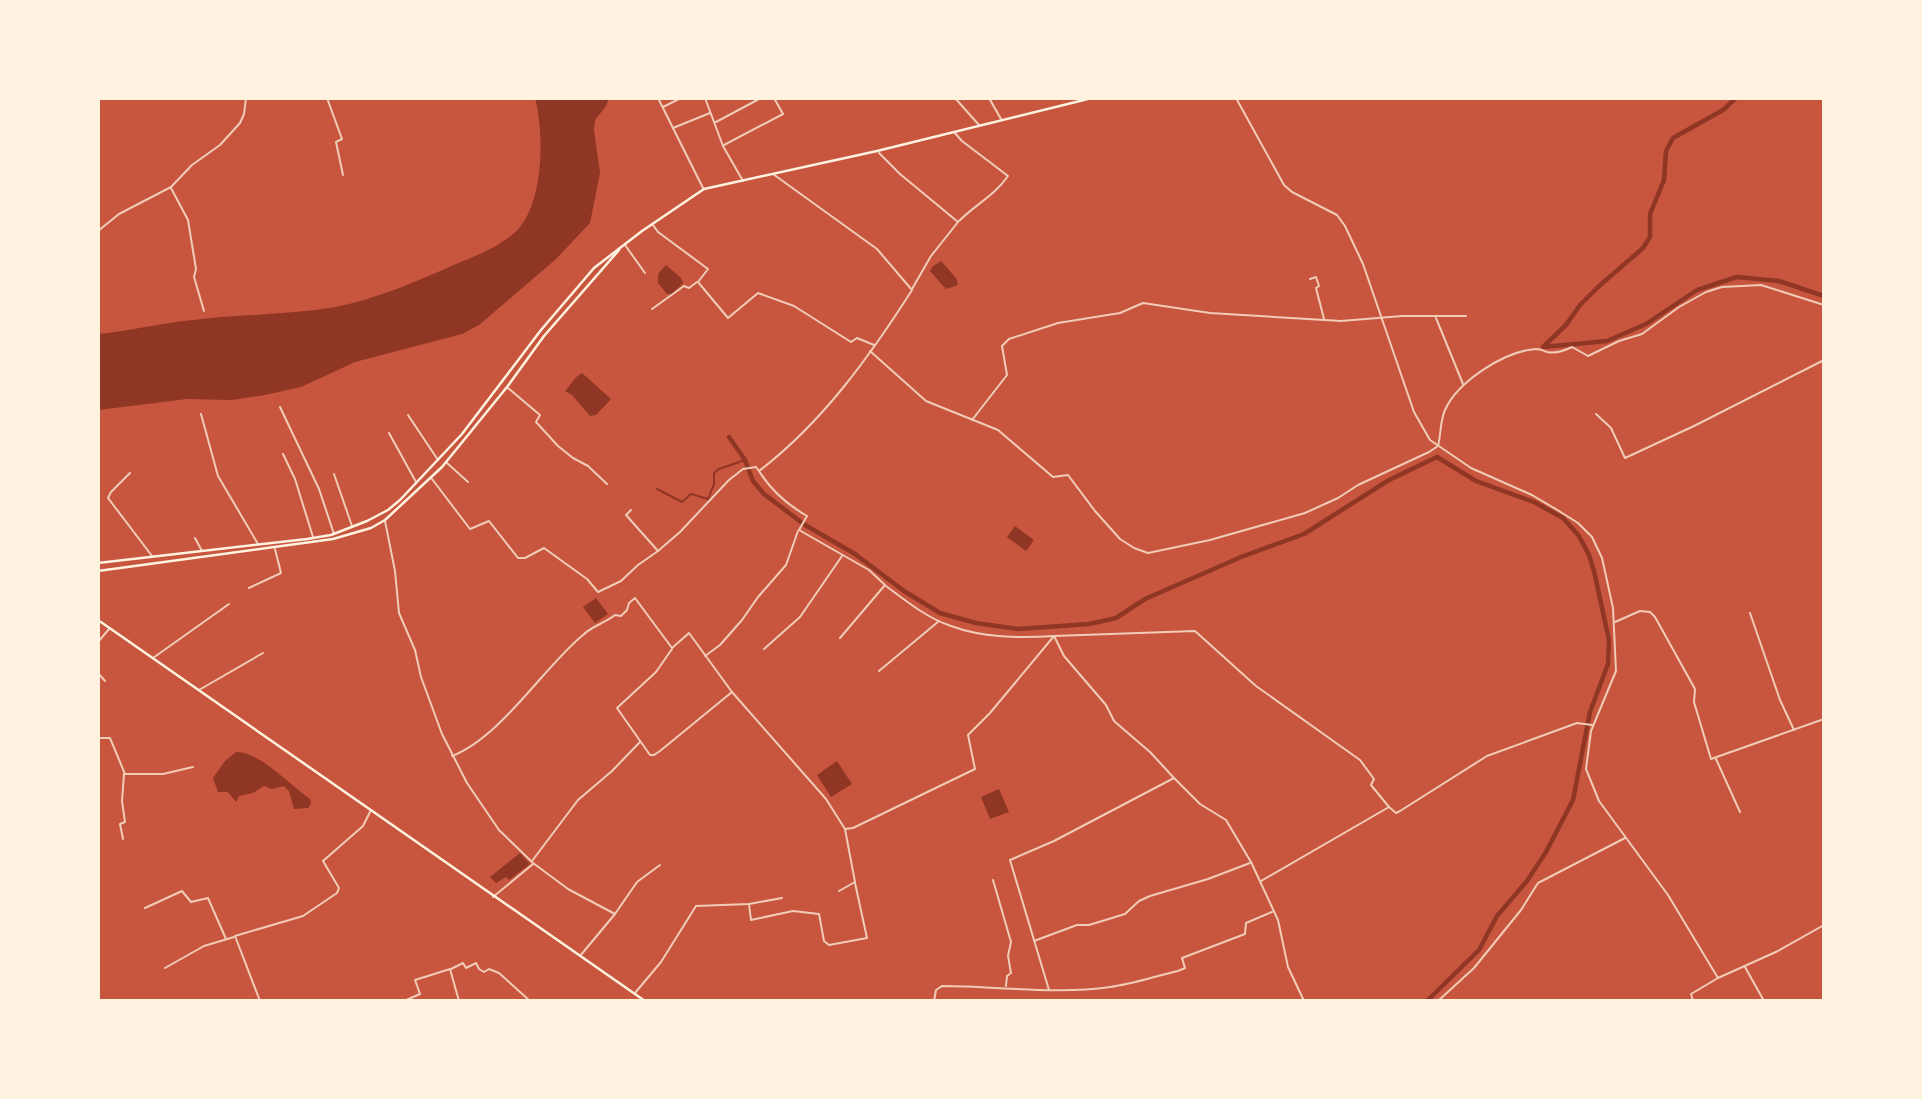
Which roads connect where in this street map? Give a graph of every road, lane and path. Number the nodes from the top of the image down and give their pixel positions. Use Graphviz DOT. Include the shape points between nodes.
graph roads {
  1 [pos="246,98"];
  2 [pos="327,98"];
  3 [pos="658,98"];
  4 [pos="681,98"];
  5 [pos="705,98"];
  6 [pos="761,98"];
  7 [pos="774,98"];
  8 [pos="955,98"];
  9 [pos="989,98"];
  10 [pos="1092,98"];
  11 [pos="1236,98"];
  12 [pos="1080,99"];
  13 [pos="662,107"];
  14 [pos="711,112"];
  15 [pos="1001,120"];
  16 [pos="715,123"];
  17 [pos="980,126"];
  18 [pos="673,128"];
  19 [pos="954,132"];
  20 [pos="723,146"];
  21 [pos="877,151"];
  22 [pos="772,174"];
  23 [pos="343,175"];
  24 [pos="743,182"];
  25 [pos="171,187"];
  26 [pos="704,189"];
  27 [pos="958,222"];
  28 [pos="652,224"];
  29 [pos="98,231"];
  30 [pos="625,244"];
  31 [pos="645,273"];
  32 [pos="1310,279"];
  33 [pos="698,282"];
  34 [pos="912,290"];
  35 [pos="1824,305"];
  36 [pos="652,309"];
  37 [pos="204,311"];
  38 [pos="1466,316"];
  39 [pos="1435,317"];
  40 [pos="1381,319"];
  41 [pos="1324,320"];
  42 [pos="875,345"];
  43 [pos="870,351"];
  44 [pos="1824,360"];
  45 [pos="1463,386"];
  46 [pos="507,387"];
  47 [pos="280,407"];
  48 [pos="201,414"];
  49 [pos="1596,414"];
  50 [pos="408,415"];
  51 [pos="972,420"];
  52 [pos="389,433"];
  53 [pos="1438,446"];
  54 [pos="283,454"];
  55 [pos="438,461"];
  56 [pos="446,462"];
  57 [pos="759,471"];
  58 [pos="130,473"];
  59 [pos="334,474"];
  60 [pos="431,478"];
  61 [pos="468,482"];
  62 [pos="416,483"];
  63 [pos="607,484"];
  64 [pos="631,510"];
  65 [pos="385,520"];
  66 [pos="352,527"];
  67 [pos="800,529"];
  68 [pos="334,534"];
  69 [pos="195,538"];
  70 [pos="314,538"];
  71 [pos="259,545"];
  72 [pos="275,548"];
  73 [pos="658,551"];
  74 [pos="203,552"];
  75 [pos="843,555"];
  76 [pos="153,557"];
  77 [pos="122,561"];
  78 [pos="98,563"];
  79 [pos="123,568"];
  80 [pos="98,571"];
  81 [pos="885,585"];
  82 [pos="249,588"];
  83 [pos="229,604"];
  84 [pos="1750,613"];
  85 [pos="98,620"];
  86 [pos="940,621"];
  87 [pos="1615,622"];
  88 [pos="110,628"];
  89 [pos="1054,636"];
  90 [pos="840,638"];
  91 [pos="98,642"];
  92 [pos="672,648"];
  93 [pos="764,649"];
  94 [pos="263,653"];
  95 [pos="705,656"];
  96 [pos="153,659"];
  97 [pos="879,671"];
  98 [pos="98,673"];
  99 [pos="105,681"];
  100 [pos="198,691"];
  101 [pos="732,692"];
  102 [pos="1824,719"];
  103 [pos="1593,726"];
  104 [pos="1794,730"];
  105 [pos="98,738"];
  106 [pos="640,741"];
  107 [pos="452,756"];
  108 [pos="1716,758"];
  109 [pos="193,766"];
  110 [pos="125,774"];
  111 [pos="1174,778"];
  112 [pos="1389,807"];
  113 [pos="370,812"];
  114 [pos="1740,812"];
  115 [pos="845,829"];
  116 [pos="1626,838"];
  117 [pos="123,839"];
  118 [pos="533,862"];
  119 [pos="1251,862"];
  120 [pos="660,865"];
  121 [pos="993,880"];
  122 [pos="1260,881"];
  123 [pos="855,882"];
  124 [pos="839,891"];
  125 [pos="493,897"];
  126 [pos="782,898"];
  127 [pos="749,904"];
  128 [pos="145,908"];
  129 [pos="1273,911"];
  130 [pos="614,915"];
  131 [pos="1824,925"];
  132 [pos="235,936"];
  133 [pos="226,939"];
  134 [pos="1034,941"];
  135 [pos="580,956"];
  136 [pos="1745,966"];
  137 [pos="165,968"];
  138 [pos="450,969"];
  139 [pos="1718,978"];
  140 [pos="1006,987"];
  141 [pos="1049,990"];
  142 [pos="635,994"];
  143 [pos="260,1001"];
  144 [pos="404,1001"];
  145 [pos="459,1001"];
  146 [pos="530,1001"];
  147 [pos="645,1001"];
  148 [pos="934,1001"];
  149 [pos="1304,1001"];
  150 [pos="1438,1001"];
  151 [pos="1693,1001"];
  152 [pos="1764,1001"];
  1 -- 25 [label="street" via="244,114 227,138"];
  2 -- 23 [label="street" via="342,139 335,142"];
  3 -- 13 [label="street"];
  4 -- 13 [label="street"];
  5 -- 14 [label="street"];
  6 -- 16 [label="street"];
  7 -- 20 [label="street" via="783,114"];
  8 -- 17 [label="street"];
  9 -- 15 [label="street"];
  10 -- 12 [label="main road"];
  11 -- 40 [label="street" via="1284,186 1337,215 1345,226"];
  12 -- 15 [label="main road"];
  13 -- 18 [label="street"];
  14 -- 16 [label="street"];
  14 -- 18 [label="street"];
  15 -- 17 [label="main road"];
  16 -- 20 [label="street"];
  17 -- 19 [label="main road"];
  18 -- 26 [label="street"];
  19 -- 21 [label="main road"];
  19 -- 27 [label="street" via="1008,176 997,191"];
  20 -- 24 [label="street"];
  21 -- 22 [label="main road"];
  21 -- 27 [label="street"];
  22 -- 24 [label="main road"];
  22 -- 34 [label="street" via="877,248"];
  24 -- 26 [label="main road"];
  25 -- 29 [label="street" via="119,214"];
  25 -- 37 [label="street" via="188,220 194,277"];
  26 -- 28 [label="main road"];
  27 -- 34 [label="street"];
  28 -- 30 [label="main road"];
  28 -- 33 [label="street" via="708,269"];
  30 -- 31 [label="street"];
  30 -- 46 [label="main road" via="544,336"];
  30 -- 55 [label="main road" via="594,268"];
  32 -- 41 [label="street" via="1315,277 1319,286 1315,288"];
  33 -- 36 [label="street" via="684,286"];
  33 -- 42 [label="street" via="728,318 758,293 794,306 851,342 857,338"];
  34 -- 42 [label="street"];
  35 -- 45 [label="street" via="1761,285 1722,287 1679,307 1642,334 1588,356 1572,347 1550,353 1536,349 1491,364"];
  38 -- 39 [label="street"];
  39 -- 40 [label="street"];
  39 -- 45 [label="street"];
  40 -- 41 [label="street"];
  40 -- 53 [label="street" via="1414,412"];
  41 -- 51 [label="street" via="1210,313 1143,303 1121,313 1058,323 1009,339 1002,346 1007,375"];
  42 -- 43 [label="street"];
  43 -- 51 [label="street" via="926,401"];
  43 -- 57 [label="street" via="802,433"];
  44 -- 49 [label="street" via="1625,458 1611,428"];
  45 -- 53 [label="street" via="1443,412"];
  46 -- 56 [label="main road"];
  46 -- 63 [label="street" via="540,415 536,422 558,446"];
  47 -- 68 [label="street" via="320,489"];
  48 -- 71 [label="street" via="218,476"];
  50 -- 55 [label="street"];
  51 -- 53 [label="street" via="998,430 1053,478 1068,475 1120,539 1148,553 1305,513"];
  52 -- 62 [label="street"];
  53 -- 87 [label="street" via="1578,523 1592,537 1602,558"];
  54 -- 70 [label="street"];
  55 -- 62 [label="main road"];
  56 -- 60 [label="main road"];
  56 -- 61 [label="street"];
  57 -- 67 [label="street" via="807,517"];
  57 -- 73 [label="street" via="743,469 729,480"];
  58 -- 76 [label="street" via="108,498"];
  59 -- 66 [label="street"];
  60 -- 65 [label="main road"];
  60 -- 73 [label="street" via="470,529 489,521 517,558 544,548 598,592 621,581"];
  62 -- 66 [label="main road" via="388,510"];
  64 -- 73 [label="street" via="626,515"];
  65 -- 72 [label="main road" via="333,539"];
  65 -- 107 [label="street" via="399,613"];
  66 -- 68 [label="main road"];
  67 -- 75 [label="street"];
  67 -- 95 [label="street" via="786,565 720,645"];
  68 -- 70 [label="main road"];
  69 -- 74 [label="street"];
  70 -- 71 [label="main road"];
  71 -- 74 [label="main road"];
  72 -- 79 [label="main road"];
  72 -- 82 [label="street" via="281,574"];
  74 -- 76 [label="main road"];
  75 -- 81 [label="street"];
  75 -- 93 [label="street" via="800,617"];
  76 -- 77 [label="main road"];
  77 -- 78 [label="main road"];
  77 -- 79 [label="main road"];
  79 -- 80 [label="main road"];
  81 -- 86 [label="street"];
  81 -- 90 [label="street"];
  83 -- 96 [label="street"];
  84 -- 104 [label="street"];
  85 -- 88 [label="main road"];
  86 -- 89 [label="street" via="1017,638"];
  86 -- 97 [label="street"];
  87 -- 103 [label="street" via="1616,671"];
  87 -- 108 [label="street" via="1640,611 1655,617 1692,683 1703,738 1711,759"];
  88 -- 91 [label="street"];
  88 -- 96 [label="main road"];
  89 -- 111 [label="street" via="1114,721"];
  89 -- 112 [label="street" via="1195,631 1256,686 1360,760 1374,779 1371,785"];
  89 -- 115 [label="street" via="968,735 975,769"];
  92 -- 95 [label="street" via="689,633"];
  92 -- 106 [label="street" via="656,672 617,708"];
  92 -- 107 [label="street" via="634,598 621,616 615,615 581,636 501,720"];
  94 -- 100 [label="street"];
  95 -- 101 [label="street"];
  96 -- 100 [label="main road"];
  98 -- 99 [label="street"];
  100 -- 113 [label="main road"];
  101 -- 106 [label="street" via="654,755"];
  101 -- 115 [label="street" via="826,799"];
  102 -- 104 [label="street"];
  103 -- 112 [label="street" via="1582,723 1486,756 1396,813"];
  103 -- 116 [label="street" via="1586,769 1599,801"];
  104 -- 108 [label="street"];
  105 -- 110 [label="street" via="110,738"];
  106 -- 118 [label="street" via="578,800"];
  107 -- 118 [label="street" via="499,830"];
  108 -- 114 [label="street"];
  109 -- 110 [label="street" via="163,774"];
  110 -- 117 [label="street"];
  111 -- 119 [label="street" via="1200,804 1226,820"];
  111 -- 134 [label="street" via="1010,860"];
  112 -- 122 [label="street"];
  113 -- 125 [label="main road"];
  113 -- 132 [label="street" via="363,826 324,858 339,888 337,894 303,916"];
  115 -- 123 [label="street"];
  116 -- 139 [label="street" via="1668,895"];
  116 -- 150 [label="street" via="1538,883 1474,968"];
  118 -- 125 [label="street"];
  118 -- 130 [label="street" via="568,890"];
  119 -- 122 [label="street"];
  119 -- 134 [label="street" via="1150,896 1125,915 1077,925"];
  120 -- 130 [label="street" via="637,882"];
  121 -- 140 [label="street" via="1012,942"];
  122 -- 129 [label="street"];
  123 -- 124 [label="street"];
  123 -- 127 [label="street" via="867,938 829,945 824,941 819,914 793,911 751,920"];
  125 -- 135 [label="main road"];
  126 -- 127 [label="street"];
  127 -- 142 [label="street" via="696,906"];
  128 -- 133 [label="street" via="182,891 191,902 208,898"];
  129 -- 141 [label="street" via="1246,923 1245,933 1182,958 1185,968 1178,971 1110,987"];
  129 -- 149 [label="street" via="1288,967"];
  130 -- 135 [label="street"];
  131 -- 136 [label="street"];
  132 -- 133 [label="street"];
  132 -- 143 [label="street"];
  133 -- 137 [label="street"];
  134 -- 141 [label="street"];
  135 -- 142 [label="main road"];
  136 -- 139 [label="street"];
  136 -- 152 [label="street"];
  138 -- 144 [label="street" via="415,980 420,994"];
  138 -- 145 [label="street"];
  138 -- 146 [label="street" via="476,963 484,972 499,973"];
  139 -- 151 [label="street" via="1691,994"];
  140 -- 141 [label="street"];
  140 -- 148 [label="street" via="942,986"];
  142 -- 147 [label="main road"];
}
